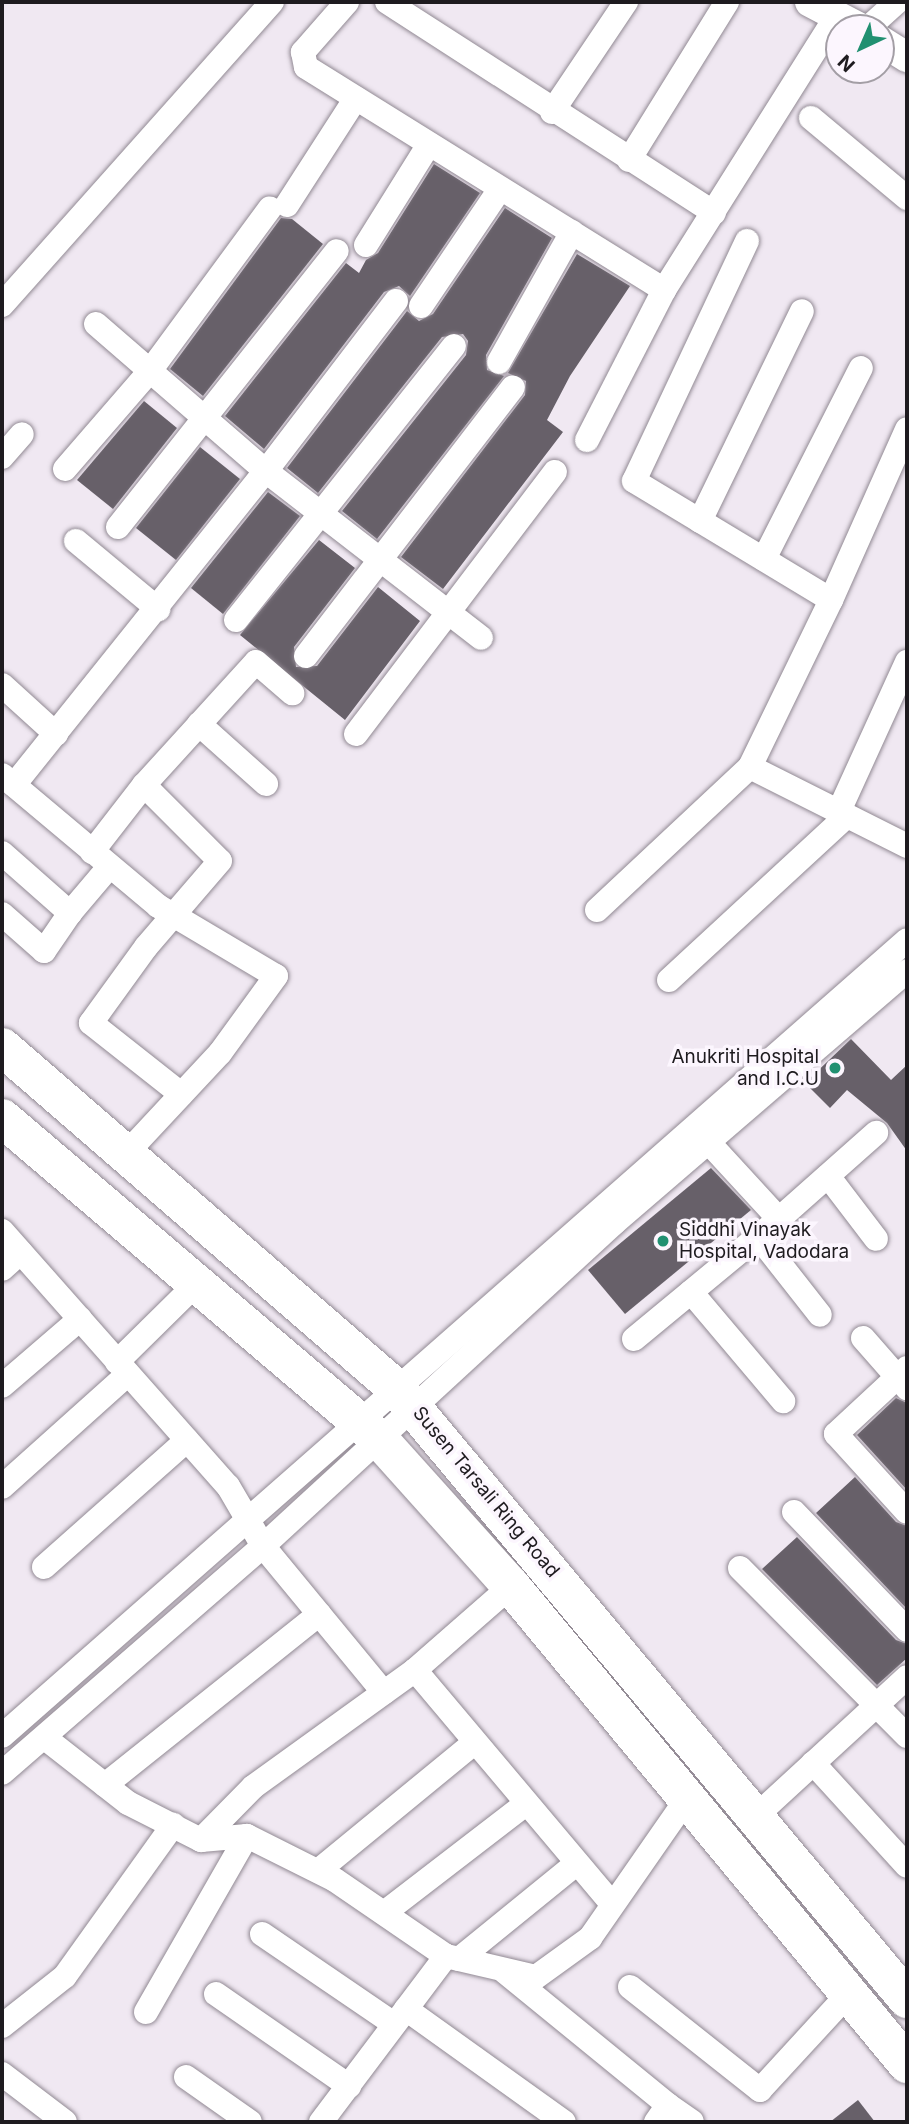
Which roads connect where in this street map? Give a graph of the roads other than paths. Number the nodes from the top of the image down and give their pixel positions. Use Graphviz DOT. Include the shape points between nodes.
graph roads {
  1 [pos="272,2"];
  2 [pos="347,2"];
  3 [pos="387,2"];
  4 [pos="626,2"];
  5 [pos="727,2"];
  6 [pos="810,2"];
  7 [pos="897,2"];
  8 [pos="833,14"];
  9 [pos="884,14"];
  10 [pos="825,55"];
  11 [pos="356,99"];
  12 [pos="552,112"];
  13 [pos="811,118"];
  14 [pos="429,144"];
  15 [pos="629,160"];
  16 [pos="500,189"];
  17 [pos="907,198"];
  18 [pos="714,214"];
  19 [pos="572,232"];
  20 [pos="747,241"];
  21 [pos="366,246"];
  22 [pos="337,251"];
  23 [pos="664,290"];
  24 [pos="5,293"];
  25 [pos="396,301"];
  26 [pos="421,306"];
  27 [pos="802,311"];
  28 [pos="96,324"];
  29 [pos="454,346"];
  30 [pos="499,362"];
  31 [pos="860,368"];
  32 [pos="150,371"];
  33 [pos="513,387"];
  34 [pos="207,420"];
  35 [pos="907,429"];
  36 [pos="22,434"];
  37 [pos="587,440"];
  38 [pos="2,457"];
  39 [pos="65,469"];
  40 [pos="266,471"];
  41 [pos="555,472"];
  42 [pos="322,514"];
  43 [pos="701,521"];
  44 [pos="118,527"];
  45 [pos="76,541"];
  46 [pos="764,559"];
  47 [pos="382,561"];
  48 [pos="831,600"];
  49 [pos="158,609"];
  50 [pos="449,613"];
  51 [pos="236,620"];
  52 [pos="481,638"];
  53 [pos="306,656"];
  54 [pos="907,662"];
  55 [pos="2,685"];
  56 [pos="292,693"];
  57 [pos="199,724"];
  58 [pos="56,734"];
  59 [pos="356,734"];
  60 [pos="750,767"];
  61 [pos="8,779"];
  62 [pos="266,784"];
  63 [pos="144,785"];
  64 [pos="843,813"];
  65 [pos="907,846"];
  66 [pos="2,853"];
  67 [pos="100,860"];
  68 [pos="597,910"];
  69 [pos="71,913"];
  70 [pos="2,914"];
  71 [pos="175,915"];
  72 [pos="907,940"];
  73 [pos="907,971"];
  74 [pos="669,980"];
  75 [pos="2,1047"];
  76 [pos="181,1094"];
  77 [pos="2,1118"];
  78 [pos="700,1133"];
  79 [pos="876,1133"];
  80 [pos="125,1155"];
  81 [pos="828,1176"];
  82 [pos="779,1219"];
  83 [pos="2,1231"];
  84 [pos="758,1236"];
  85 [pos="876,1239"];
  86 [pos="21,1252"];
  87 [pos="2,1269"];
  88 [pos="198,1282"];
  89 [pos="691,1292"];
  90 [pos="821,1315"];
  91 [pos="80,1319"];
  92 [pos="863,1338"];
  93 [pos="634,1339"];
  94 [pos="123,1368"];
  95 [pos="904,1378"];
  96 [pos="2,1387"];
  97 [pos="406,1399"];
  98 [pos="783,1401"];
  99 [pos="369,1431"];
  100 [pos="187,1440"];
  101 [pos="2,1487"];
  102 [pos="794,1512"];
  103 [pos="907,1512"];
  104 [pos="248,1522"];
  105 [pos="263,1546"];
  106 [pos="44,1567"];
  107 [pos="740,1569"];
  108 [pos="511,1586"];
  109 [pos="319,1614"];
  110 [pos="907,1629"];
  111 [pos="415,1670"];
  112 [pos="907,1677"];
  113 [pos="384,1693"];
  114 [pos="878,1704"];
  115 [pos="2,1736"];
  116 [pos="907,1736"];
  117 [pos="45,1738"];
  118 [pos="475,1742"];
  119 [pos="813,1763"];
  120 [pos="2,1773"];
  121 [pos="104,1785"];
  122 [pos="688,1797"];
  123 [pos="527,1803"];
  124 [pos="756,1816"];
  125 [pos="173,1825"];
  126 [pos="247,1836"];
  127 [pos="201,1840"];
  128 [pos="577,1863"];
  129 [pos="907,1866"];
  130 [pos="318,1871"];
  131 [pos="612,1905"];
  132 [pos="384,1913"];
  133 [pos="262,1934"];
  134 [pos="453,1957"];
  135 [pos="500,1969"];
  136 [pos="630,1987"];
  137 [pos="850,1992"];
  138 [pos="216,1994"];
  139 [pos="907,1999"];
  140 [pos="146,2012"];
  141 [pos="400,2017"];
  142 [pos="2,2026"];
  143 [pos="907,2064"];
  144 [pos="2,2074"];
  145 [pos="186,2077"];
  146 [pos="349,2086"];
  147 [pos="662,2114"];
  148 [pos="65,2122"];
  149 [pos="250,2122"];
  150 [pos="321,2122"];
  151 [pos="564,2122"];
  152 [pos="692,2122"];
  1 -- 24 [label="street"];
  2 -- 11 [label="street" via="301,60"];
  3 -- 12 [label="street"];
  4 -- 12 [label="street"];
  5 -- 15 [label="street"];
  6 -- 8 [label="street"];
  7 -- 9 [label="street"];
  10 -- 18 [label="street"];
  11 -- 14 [label="street"];
  11 -- 32 [label="street"];
  12 -- 15 [label="street"];
  13 -- 17 [label="street"];
  14 -- 16 [label="street"];
  14 -- 21 [label="street"];
  15 -- 18 [label="street"];
  16 -- 19 [label="street"];
  16 -- 26 [label="street"];
  18 -- 23 [label="street"];
  19 -- 23 [label="street"];
  19 -- 30 [label="street"];
  20 -- 43 [label="street" via="635,474 638,486"];
  22 -- 34 [label="street"];
  23 -- 37 [label="street"];
  25 -- 40 [label="street"];
  27 -- 43 [label="street"];
  28 -- 32 [label="street"];
  29 -- 42 [label="street"];
  31 -- 46 [label="street"];
  32 -- 34 [label="street"];
  32 -- 39 [label="street"];
  33 -- 47 [label="street"];
  34 -- 40 [label="street"];
  34 -- 44 [label="street"];
  35 -- 48 [label="street"];
  36 -- 38 [label="street"];
  40 -- 42 [label="street"];
  40 -- 49 [label="street"];
  41 -- 50 [label="street"];
  42 -- 47 [label="street"];
  42 -- 51 [label="street"];
  43 -- 46 [label="street"];
  45 -- 49 [label="street"];
  46 -- 48 [label="street"];
  47 -- 50 [label="street"];
  47 -- 53 [label="street"];
  48 -- 60 [label="street"];
  49 -- 58 [label="street"];
  50 -- 52 [label="street"];
  50 -- 59 [label="street"];
  54 -- 64 [label="street"];
  55 -- 58 [label="street"];
  56 -- 57 [label="street" via="256,662"];
  57 -- 62 [label="street"];
  57 -- 63 [label="street"];
  58 -- 61 [label="street"];
  60 -- 64 [label="street"];
  60 -- 68 [label="street"];
  61 -- 67 [label="street"];
  63 -- 67 [label="street"];
  63 -- 71 [label="street" via="220,861"];
  64 -- 65 [label="street"];
  64 -- 74 [label="street"];
  66 -- 69 [label="street"];
  67 -- 69 [label="street"];
  67 -- 71 [label="street"];
  69 -- 70 [label="street" via="44,951"];
  71 -- 76 [label="street" via="91,1023"];
  71 -- 76 [label="street" via="276,976 220,1053"];
  72 -- 78 [label="street"];
  73 -- 78 [label="street"];
  75 -- 80 [label="main road, Susen Tarsali Ring Road"];
  76 -- 80 [label="street"];
  77 -- 88 [label="main road"];
  78 -- 82 [label="street"];
  78 -- 97 [label="street"];
  79 -- 81 [label="street"];
  80 -- 97 [label="main road, Susen Tarsali Ring Road"];
  81 -- 82 [label="street"];
  81 -- 85 [label="street"];
  82 -- 84 [label="street"];
  83 -- 86 [label="street"];
  84 -- 89 [label="street"];
  84 -- 90 [label="street"];
  86 -- 87 [label="street"];
  86 -- 91 [label="street"];
  88 -- 94 [label="street"];
  88 -- 99 [label="main road"];
  89 -- 93 [label="street"];
  89 -- 98 [label="street"];
  91 -- 94 [label="street"];
  91 -- 96 [label="street"];
  92 -- 95 [label="street"];
  94 -- 100 [label="street"];
  94 -- 101 [label="street"];
  95 -- 103 [label="street" via="836,1434"];
  97 -- 99 [label="street"];
  97 -- 124 [label="main road, Susen Tarsali Ring Road"];
  99 -- 104 [label="street"];
  99 -- 105 [label="street"];
  99 -- 108 [label="main road"];
  100 -- 104 [label="street" via="228,1486"];
  100 -- 106 [label="street"];
  102 -- 110 [label="street"];
  104 -- 105 [label="street"];
  104 -- 115 [label="street"];
  105 -- 109 [label="street"];
  105 -- 117 [label="street"];
  107 -- 114 [label="street"];
  108 -- 111 [label="street"];
  108 -- 122 [label="main road"];
  109 -- 113 [label="street"];
  109 -- 121 [label="street"];
  111 -- 113 [label="street"];
  111 -- 118 [label="street"];
  112 -- 114 [label="street"];
  113 -- 127 [label="street" via="253,1787"];
  114 -- 116 [label="street"];
  114 -- 119 [label="street"];
  117 -- 120 [label="street"];
  117 -- 121 [label="street"];
  118 -- 123 [label="street"];
  118 -- 130 [label="street"];
  119 -- 124 [label="street"];
  119 -- 129 [label="street"];
  121 -- 125 [label="street"];
  122 -- 131 [label="street"];
  122 -- 137 [label="main road"];
  123 -- 128 [label="street"];
  123 -- 132 [label="street"];
  124 -- 139 [label="main road, Susen Tarsali Ring Road"];
  125 -- 127 [label="street"];
  125 -- 142 [label="street" via="65,1976"];
  126 -- 127 [label="street"];
  126 -- 130 [label="street"];
  126 -- 140 [label="street"];
  128 -- 131 [label="street"];
  128 -- 134 [label="street"];
  130 -- 132 [label="street"];
  131 -- 135 [label="street" via="590,1938 536,1976"];
  132 -- 134 [label="street"];
  133 -- 141 [label="street"];
  134 -- 135 [label="street"];
  134 -- 141 [label="street"];
  135 -- 147 [label="street"];
  136 -- 137 [label="street" via="760,2090"];
  137 -- 143 [label="main road"];
  138 -- 146 [label="street"];
  141 -- 146 [label="street"];
  141 -- 151 [label="street"];
  144 -- 148 [label="street"];
  145 -- 149 [label="street"];
  146 -- 150 [label="street"];
  147 -- 152 [label="street"];
}
